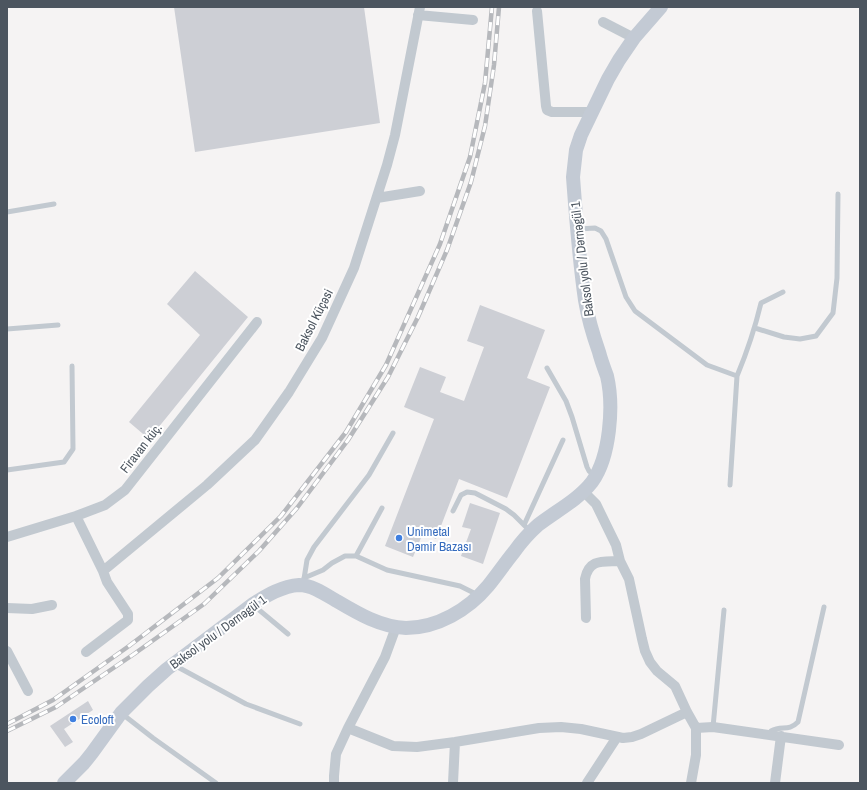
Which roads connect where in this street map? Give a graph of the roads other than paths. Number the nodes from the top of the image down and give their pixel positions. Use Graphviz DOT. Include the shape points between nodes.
graph roads {
  1 [pos="661,7"];
  2 [pos="419,11"];
  3 [pos="537,11"];
  4 [pos="473,20"];
  5 [pos="603,22"];
  6 [pos="634,38"];
  7 [pos="592,112"];
  8 [pos="420,191"];
  9 [pos="838,194"];
  10 [pos="377,198"];
  11 [pos="54,204"];
  12 [pos="7,212"];
  13 [pos="578,229"];
  14 [pos="783,292"];
  15 [pos="257,322"];
  16 [pos="58,325"];
  17 [pos="755,328"];
  18 [pos="7,329"];
  19 [pos="72,366"];
  20 [pos="547,368"];
  21 [pos="736,376"];
  22 [pos="393,433"];
  23 [pos="563,440"];
  24 [pos="7,470"];
  25 [pos="595,476"];
  26 [pos="730,485"];
  27 [pos="583,491"];
  28 [pos="382,508"];
  29 [pos="453,511"];
  30 [pos="76,516"];
  31 [pos="527,528"];
  32 [pos="7,537"];
  33 [pos="356,556"];
  34 [pos="620,561"];
  35 [pos="103,571"];
  36 [pos="302,582"];
  37 [pos="479,595"];
  38 [pos="52,604"];
  39 [pos="252,604"];
  40 [pos="824,607"];
  41 [pos="7,608"];
  42 [pos="724,610"];
  43 [pos="586,618"];
  44 [pos="396,627"];
  45 [pos="288,634"];
  46 [pos="7,651"];
  47 [pos="86,652"];
  48 [pos="173,665"];
  49 [pos="28,691"];
  50 [pos="687,712"];
  51 [pos="121,713"];
  52 [pos="300,724"];
  53 [pos="713,726"];
  54 [pos="348,728"];
  55 [pos="696,728"];
  56 [pos="770,735"];
  57 [pos="781,736"];
  58 [pos="617,737"];
  59 [pos="455,742"];
  60 [pos="839,745"];
  61 [pos="64,783"];
  62 [pos="216,783"];
  63 [pos="334,783"];
  64 [pos="453,783"];
  65 [pos="588,783"];
  66 [pos="691,783"];
  67 [pos="775,783"];
  1 -- 6 [label="main road, Baksol yolu / Dərnəgül 1"];
  2 -- 4 [label="street"];
  2 -- 10 [label="street, Baksol Küçəsi" via="395,135"];
  3 -- 7 [label="street" via="547,110"];
  5 -- 6 [label="street"];
  6 -- 7 [label="main road, Baksol yolu / Dərnəgül 1" via="608,79"];
  7 -- 13 [label="main road, Baksol yolu / Dərnəgül 1" via="576,150 572,177"];
  8 -- 10 [label="street"];
  9 -- 17 [label="lane" via="837,278 833,312 816,336 800,339 784,337"];
  10 -- 35 [label="street, Baksol Küçəsi" via="354,268 322,338 289,392 255,440 207,485"];
  11 -- 12 [label="lane"];
  13 -- 21 [label="lane" via="595,228 601,231 626,297 635,311 707,365"];
  13 -- 25 [label="main road, Baksol yolu / Dərnəgül 1" via="581,275 588,317 609,389 606,447"];
  14 -- 17 [label="lane" via="761,303"];
  15 -- 30 [label="street, Firavan küç." via="124,490 105,505"];
  16 -- 18 [label="lane"];
  17 -- 21 [label="lane"];
  19 -- 24 [label="lane" via="73,450 64,462"];
  20 -- 25 [label="lane" via="566,401 587,467"];
  21 -- 26 [label="lane"];
  22 -- 36 [label="lane" via="370,475 314,547 307,560"];
  23 -- 31 [label="lane"];
  25 -- 27 [label="main road, Baksol yolu / Dərnəgül 1"];
  27 -- 31 [label="main road, Baksol yolu / Dərnəgül 1"];
  27 -- 34 [label="street" via="596,504 616,545"];
  28 -- 33 [label="lane"];
  29 -- 31 [label="lane" via="461,495 467,492 475,493 510,512"];
  30 -- 32 [label="street, Firavan küç."];
  30 -- 35 [label="street"];
  31 -- 37 [label="main road, Baksol yolu / Dərnəgül 1" via="521,542"];
  33 -- 36 [label="lane" via="345,556"];
  33 -- 37 [label="lane" via="388,570 460,586"];
  34 -- 43 [label="street" via="590,566 585,579"];
  34 -- 50 [label="street" via="628,579 650,662 675,686"];
  35 -- 47 [label="street" via="107,582 128,614 128,620"];
  36 -- 39 [label="main road, Baksol yolu / Dərnəgül 1"];
  36 -- 44 [label="main road, Baksol yolu / Dərnəgül 1" via="362,616"];
  37 -- 44 [label="main road, Baksol yolu / Dərnəgül 1" via="462,610 441,620 418,627"];
  38 -- 41 [label="street" via="32,609"];
  39 -- 45 [label="lane"];
  39 -- 48 [label="main road, Baksol yolu / Dərnəgül 1"];
  40 -- 56 [label="lane" via="798,722 788,728 775,729"];
  42 -- 53 [label="lane"];
  44 -- 54 [label="street" via="385,657"];
  46 -- 49 [label="street"];
  48 -- 51 [label="main road, Baksol yolu / Dərnəgül 1"];
  48 -- 52 [label="lane" via="246,704"];
  50 -- 55 [label="street"];
  50 -- 58 [label="street" via="641,734"];
  51 -- 61 [label="main road, Baksol yolu / Dərnəgül 1" via="84,763"];
  51 -- 62 [label="lane"];
  53 -- 55 [label="street"];
  53 -- 56 [label="street"];
  54 -- 59 [label="street" via="393,746 417,747"];
  54 -- 63 [label="street" via="336,754"];
  55 -- 66 [label="street" via="696,755"];
  56 -- 57 [label="street"];
  57 -- 60 [label="street"];
  57 -- 67 [label="street"];
  58 -- 59 [label="street" via="561,727 539,728"];
  58 -- 65 [label="street"];
  59 -- 64 [label="street"];
}
